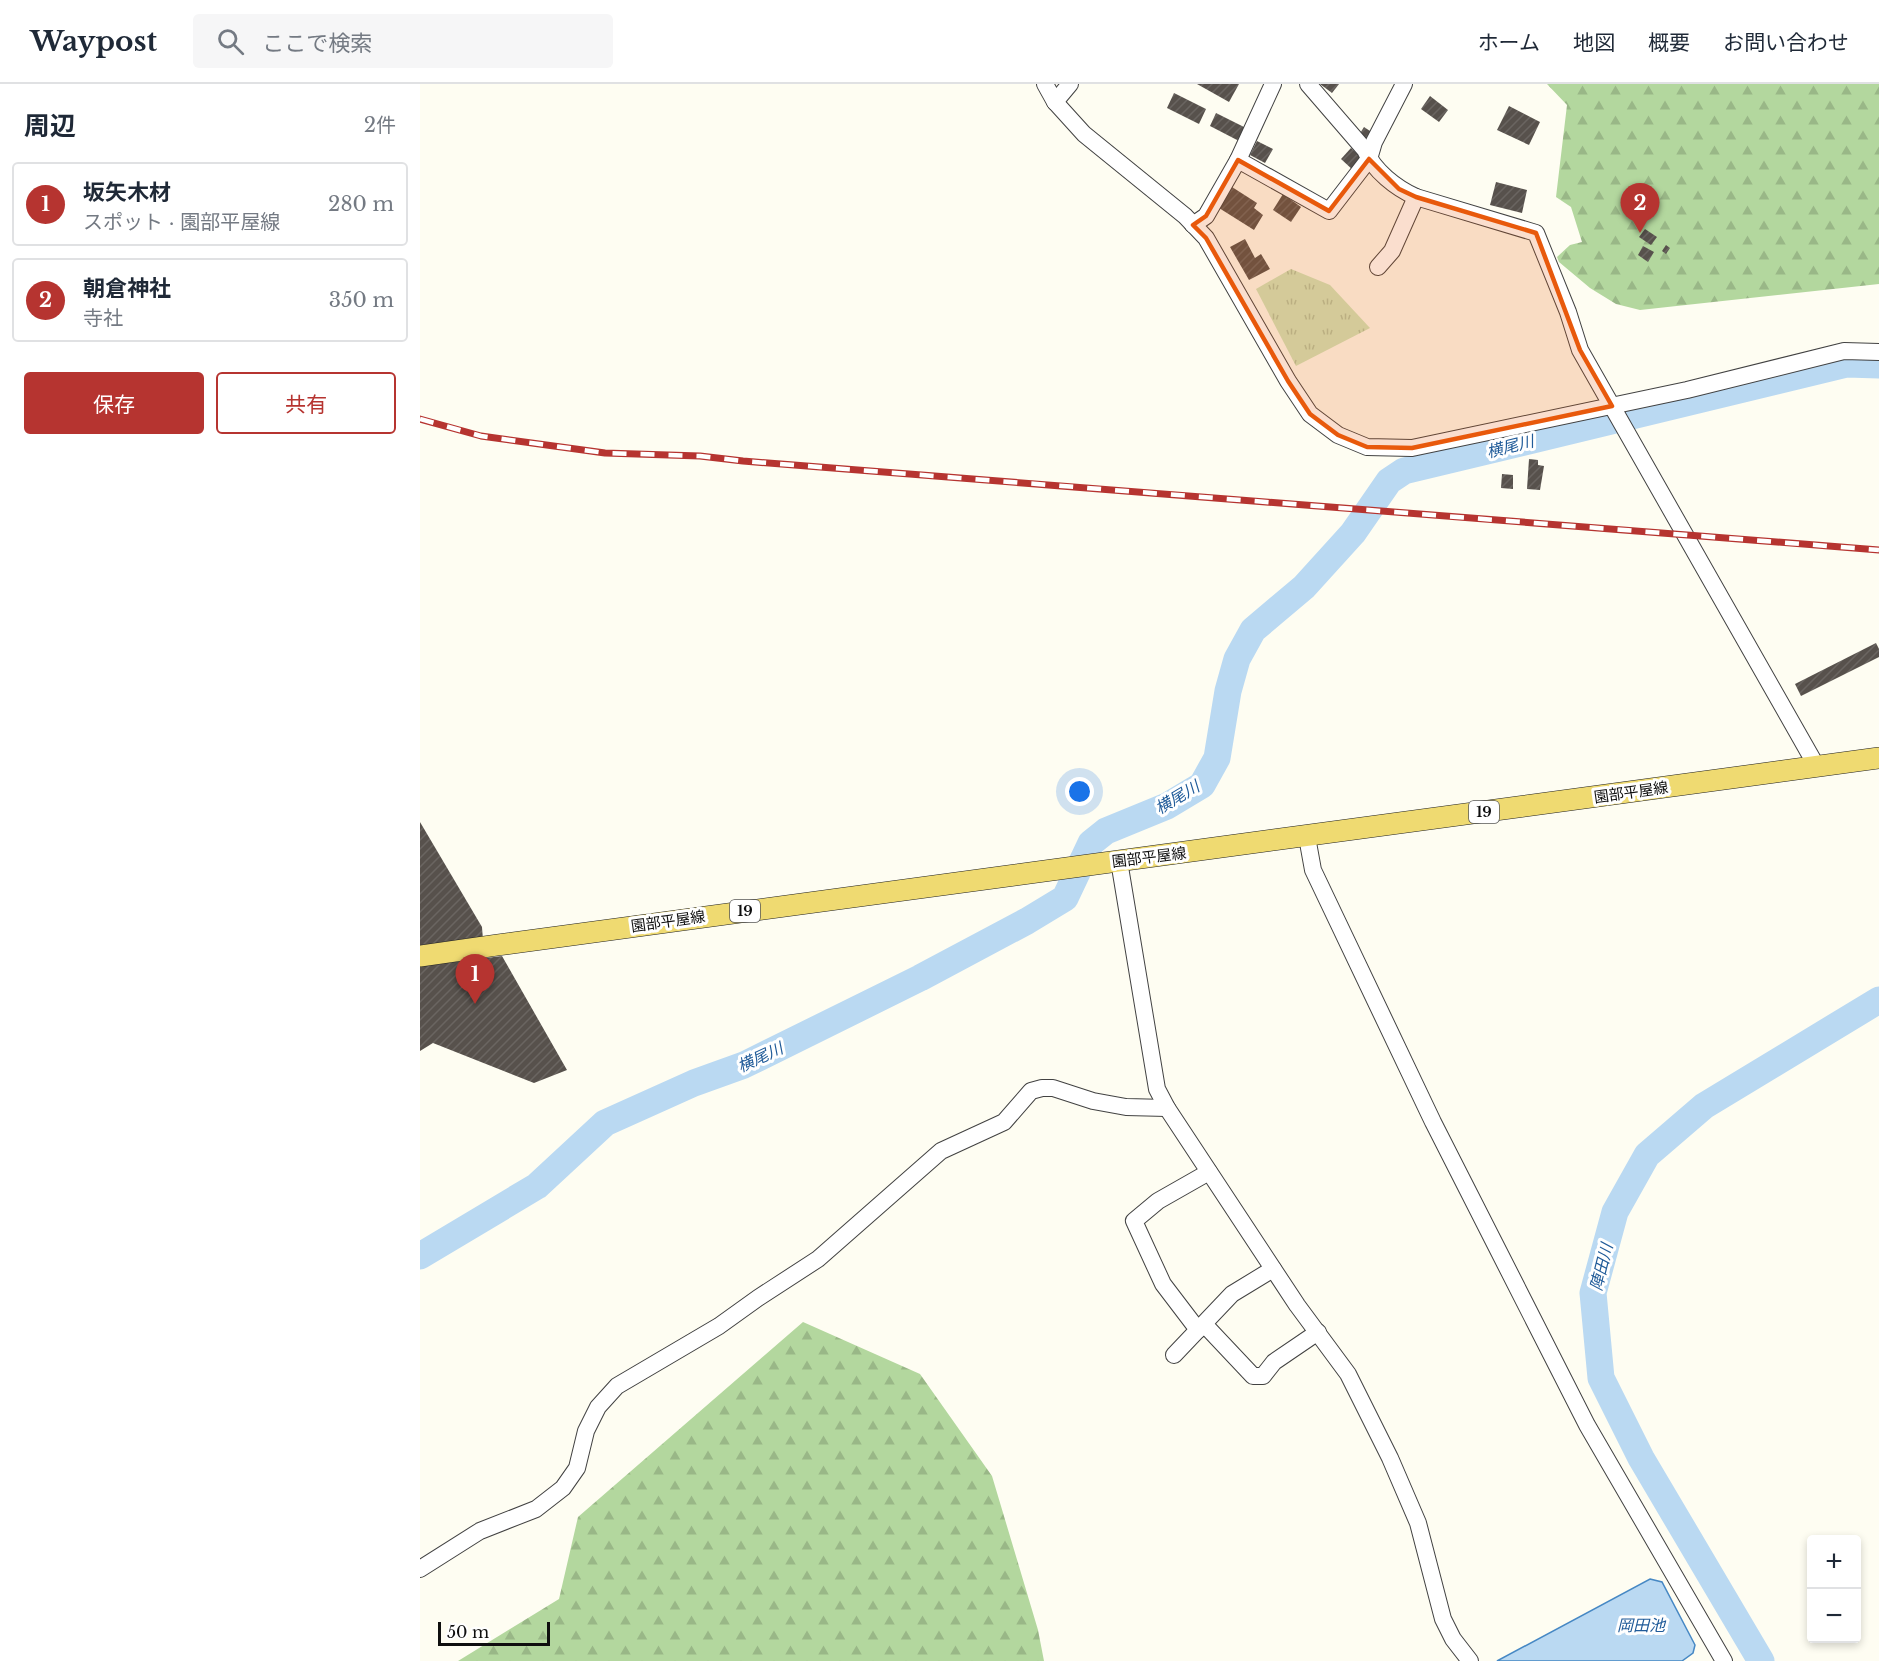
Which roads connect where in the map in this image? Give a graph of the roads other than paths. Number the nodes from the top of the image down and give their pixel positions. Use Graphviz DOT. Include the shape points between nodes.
graph roads {
  1 [pos="1045,84"];
  2 [pos="1070,84"];
  3 [pos="1273,84"];
  4 [pos="1308,84"];
  5 [pos="1404,84"];
  6 [pos="1055,102"];
  7 [pos="1369,159"];
  8 [pos="1239,160"];
  9 [pos="1416,197"];
  10 [pos="1193,225"];
  11 [pos="1378,267"];
  12 [pos="1879,352"];
  13 [pos="1613,408"];
  14 [pos="1879,758"];
  15 [pos="1817,767"];
  16 [pos="1307,837"];
  17 [pos="1119,861"];
  18 [pos="420,956"];
  19 [pos="1167,1108"];
  20 [pos="1209,1172"];
  21 [pos="1273,1269"];
  22 [pos="1201,1327"];
  23 [pos="1317,1332"];
  24 [pos="1174,1355"];
  25 [pos="420,1569"];
  26 [pos="1470,1661"];
  27 [pos="1724,1661"];
  1 -- 6 [label="street"];
  2 -- 6 [label="street"];
  3 -- 8 [label="street"];
  4 -- 7 [label="street"];
  5 -- 7 [label="street"];
  6 -- 10 [label="street" via="1084,134"];
  7 -- 8 [label="street" via="1329,211"];
  7 -- 9 [label="street" via="1399,189"];
  8 -- 10 [label="street" via="1206,216"];
  9 -- 11 [label="street" via="1392,251"];
  9 -- 13 [label="street" via="1536,233 1580,350"];
  10 -- 13 [label="street" via="1206,238 1293,390 1310,414 1338,435 1367,447 1412,448"];
  12 -- 13 [label="street" via="1844,351"];
  13 -- 15 [label="street"];
  14 -- 15 [label="main road, 園部平屋線 / 19"];
  15 -- 16 [label="main road, 園部平屋線 / 19"];
  16 -- 17 [label="main road, 園部平屋線 / 19"];
  16 -- 27 [label="street" via="1313,870 1477,1211 1587,1425"];
  17 -- 18 [label="main road, 園部平屋線 / 19"];
  17 -- 19 [label="street" via="1157,1089"];
  19 -- 20 [label="street"];
  19 -- 25 [label="street" via="1115,1105 1053,1088 1031,1091 1004,1122 941,1150 818,1259 719,1326 617,1386 598,1407 586,1431 577,1468 563,1488 536,1509 480,1531"];
  20 -- 21 [label="street"];
  20 -- 22 [label="street" via="1158,1201 1134,1221 1163,1284"];
  21 -- 22 [label="street" via="1232,1294"];
  21 -- 23 [label="street"];
  22 -- 23 [label="street" via="1253,1376 1263,1376 1274,1362"];
  22 -- 24 [label="street"];
  23 -- 26 [label="street" via="1348,1374 1390,1458 1418,1523 1443,1619"];
}
